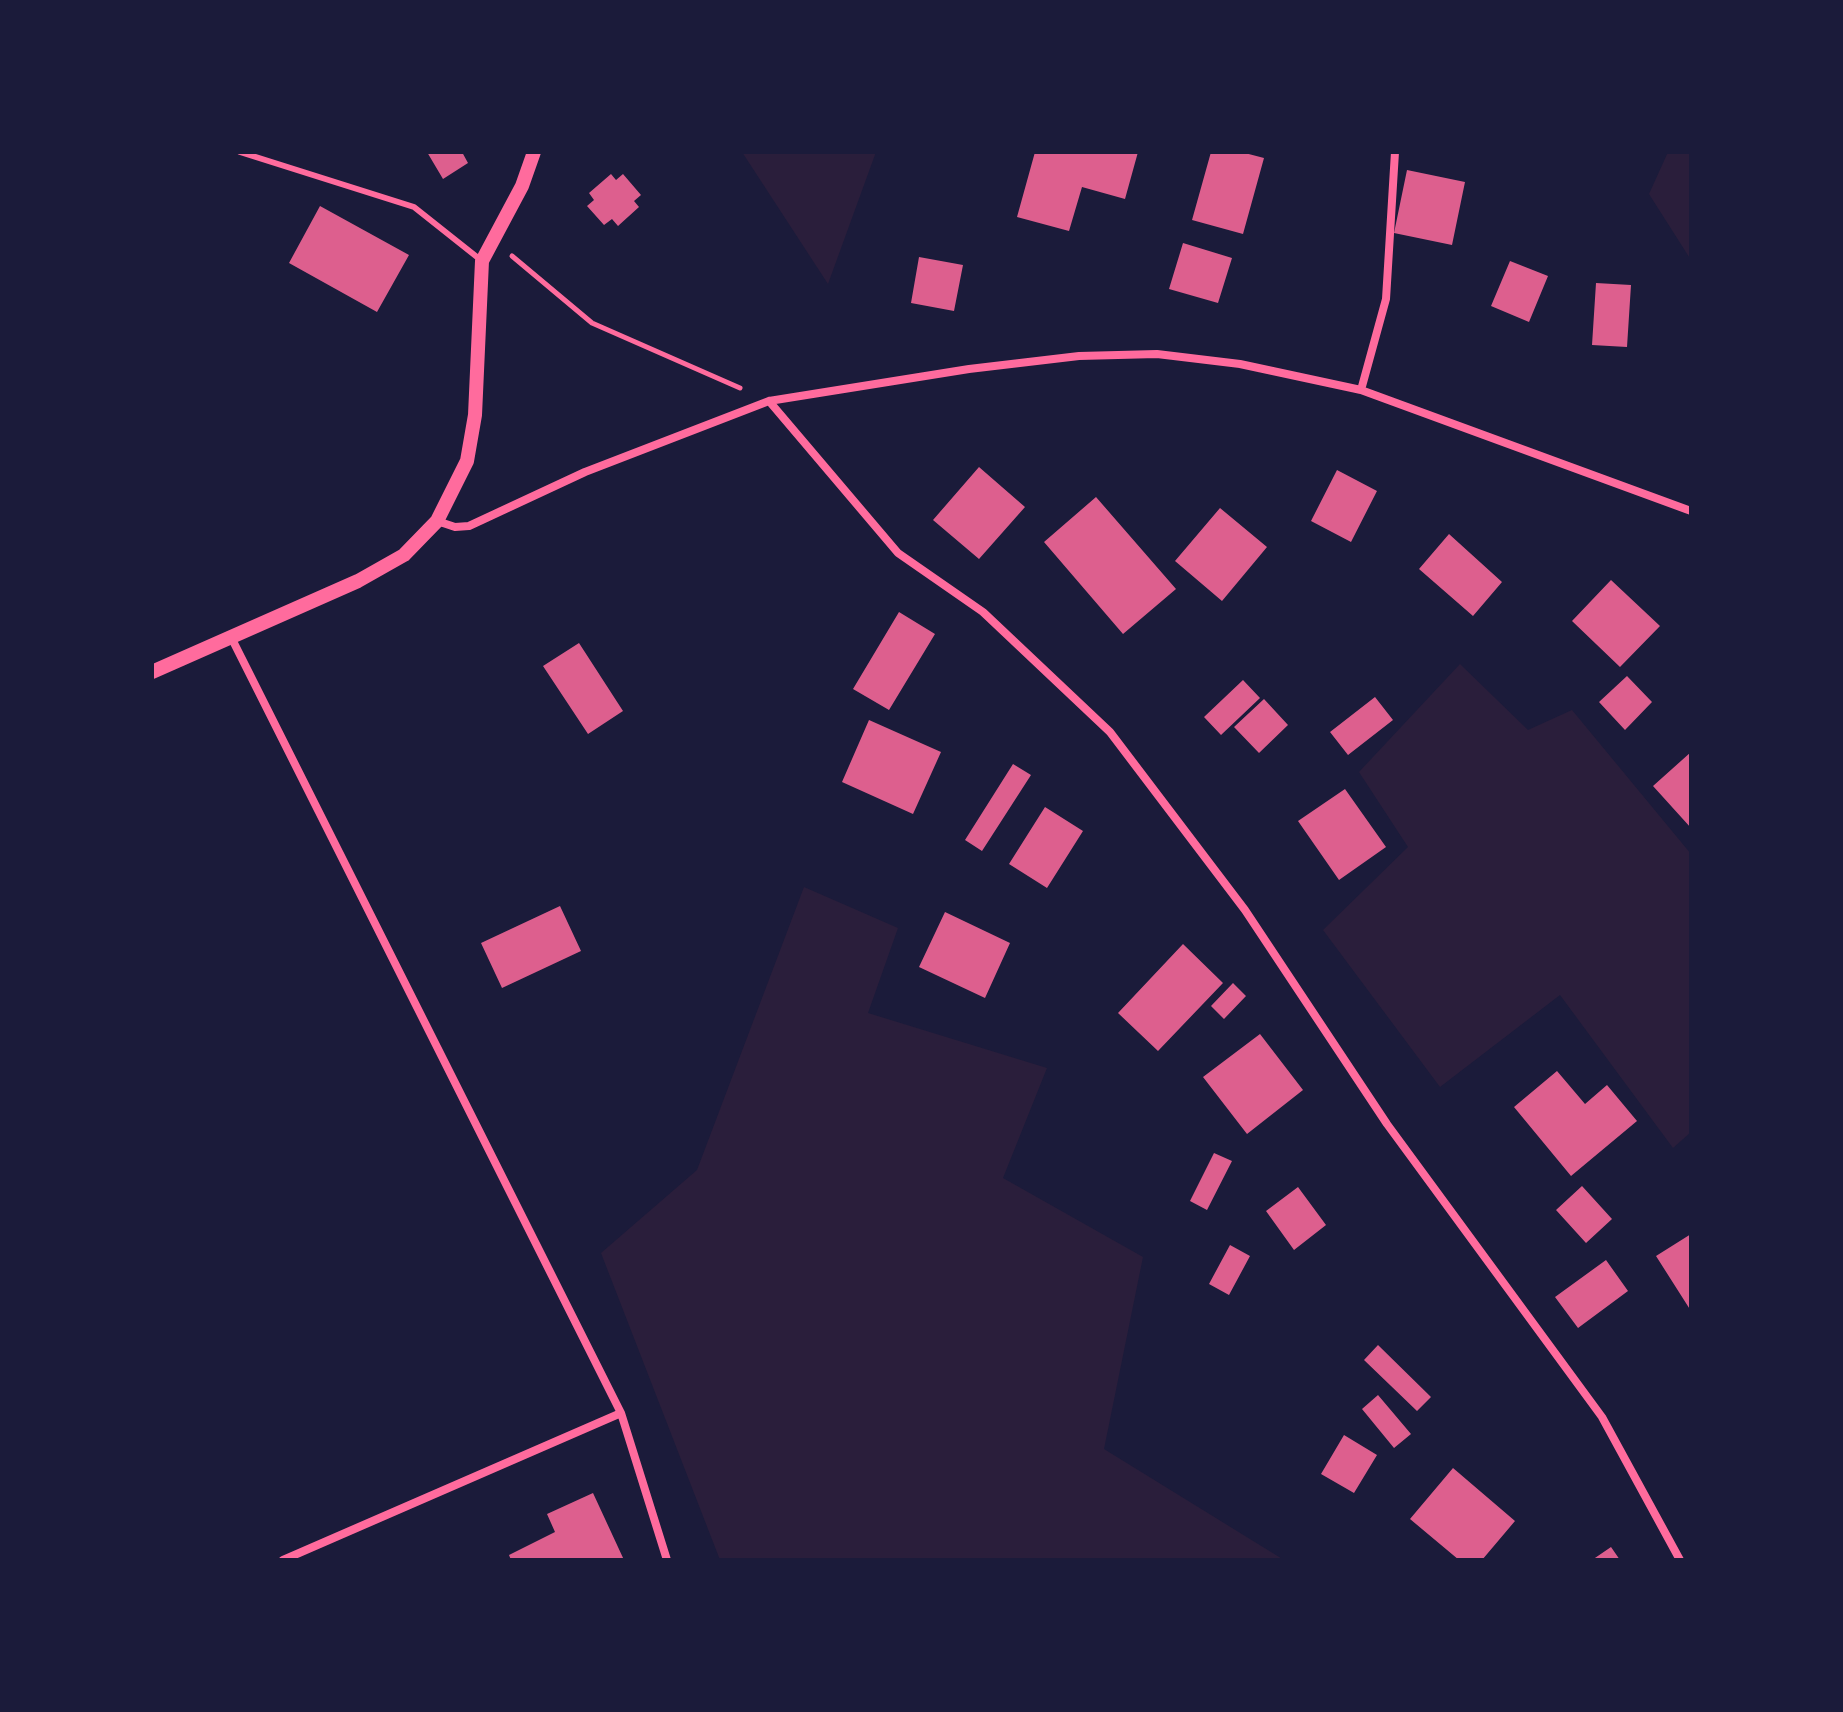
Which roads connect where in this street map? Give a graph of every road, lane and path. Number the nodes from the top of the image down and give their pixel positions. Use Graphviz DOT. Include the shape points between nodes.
graph roads {
  1 [pos="240,152"];
  2 [pos="534,152"];
  3 [pos="1395,152"];
  4 [pos="492,240"];
  5 [pos="482,261"];
  6 [pos="1361,390"];
  7 [pos="769,401"];
  8 [pos="1691,511"];
  9 [pos="437,521"];
  10 [pos="231,637"];
  11 [pos="152,672"];
  12 [pos="621,1413"];
  13 [pos="283,1560"];
  14 [pos="667,1560"];
  15 [pos="1680,1560"];
  1 -- 5 [label="lane" via="414,207"];
  2 -- 4 [label="street"];
  3 -- 6 [label="street" via="1386,299"];
  4 -- 5 [label="street"];
  4 -- 7 [label="path" via="592,323"];
  5 -- 9 [label="street" via="475,415 467,461"];
  6 -- 7 [label="street" via="1240,364 1157,354 1079,356 969,369"];
  6 -- 8 [label="street"];
  7 -- 9 [label="street" via="585,472 469,526"];
  7 -- 15 [label="street" via="898,553 983,612 1110,732 1245,910 1387,1124 1602,1417"];
  9 -- 10 [label="street" via="404,555 358,581"];
  10 -- 11 [label="street"];
  10 -- 12 [label="street"];
  12 -- 13 [label="street"];
  12 -- 14 [label="street"];
}
